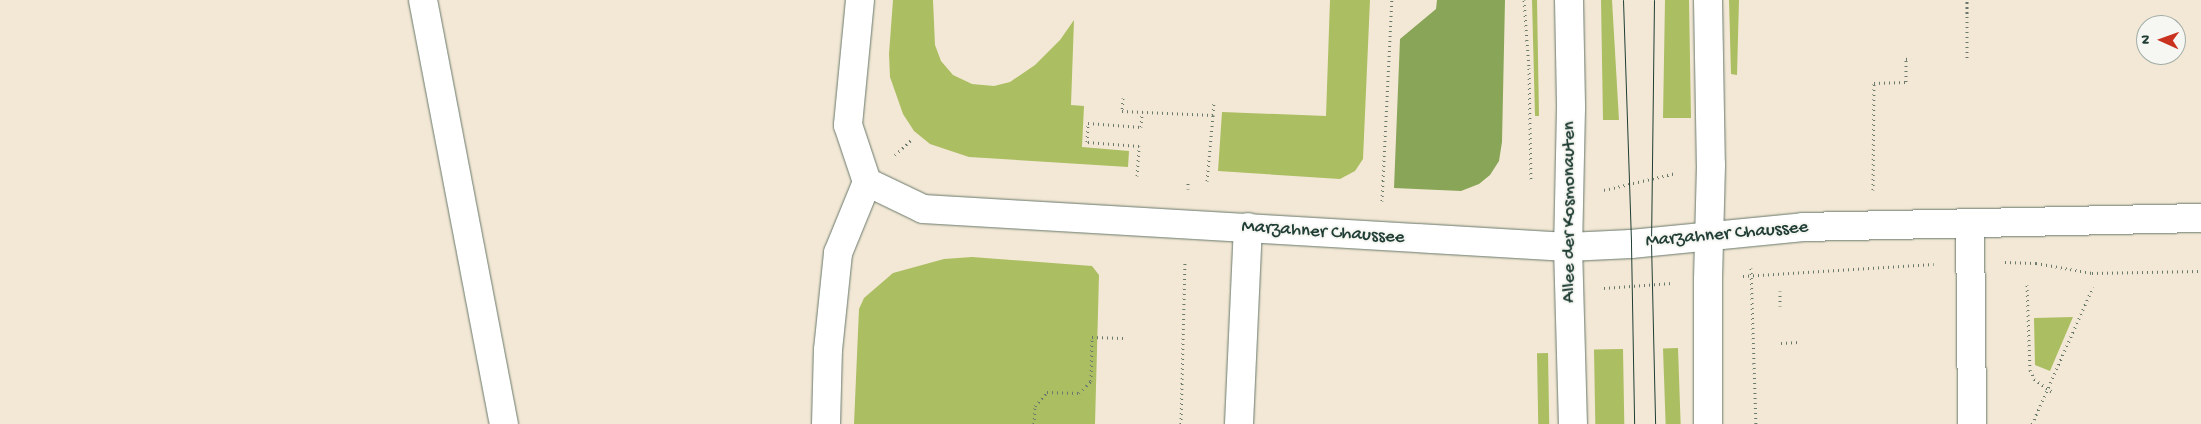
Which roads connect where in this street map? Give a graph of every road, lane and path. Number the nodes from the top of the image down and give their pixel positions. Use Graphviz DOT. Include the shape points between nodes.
graph roads {
  1 [pos="423,0"];
  2 [pos="860,0"];
  3 [pos="1392,0"];
  4 [pos="1524,0"];
  5 [pos="1569,0"];
  6 [pos="1708,0"];
  7 [pos="1967,0"];
  8 [pos="1911,58"];
  9 [pos="1967,58"];
  10 [pos="1123,98"];
  11 [pos="1214,101"];
  12 [pos="1142,112"];
  13 [pos="1213,115"];
  14 [pos="1530,117"];
  15 [pos="1711,166"];
  16 [pos="1137,176"];
  17 [pos="1207,181"];
  18 [pos="868,182"];
  19 [pos="1873,193"];
  20 [pos="1570,197"];
  21 [pos="2201,218"];
  22 [pos="1970,224"];
  23 [pos="1248,227"];
  24 [pos="1708,236"];
  25 [pos="1382,237"];
  26 [pos="1568,247"];
  27 [pos="1185,268"];
  28 [pos="1708,281"];
  29 [pos="2027,285"];
  30 [pos="2093,287"];
  31 [pos="1570,291"];
  32 [pos="1780,292"];
  33 [pos="1780,306"];
  34 [pos="1124,338"];
  35 [pos="1799,342"];
  36 [pos="1781,343"];
  37 [pos="2048,390"];
  38 [pos="2054,393"];
  39 [pos="504,424"];
  40 [pos="826,424"];
  41 [pos="1034,424"];
  42 [pos="1181,424"];
  43 [pos="1239,424"];
  44 [pos="1573,424"];
  45 [pos="1708,424"];
  46 [pos="1756,424"];
  47 [pos="1972,424"];
  48 [pos="2032,424"];
  1 -- 39 [label="street"];
  2 -- 18 [label="street" via="848,125"];
  3 -- 25 [label="path"];
  4 -- 14 [label="path"];
  5 -- 20 [label="street, Allee der Kosmonauten"];
  6 -- 15 [label="street"];
  7 -- 9 [label="path"];
  8 -- 19 [label="path" via="1906,59 1906,82 1874,83"];
  10 -- 12 [label="path" via="1122,111"];
  11 -- 13 [label="path"];
  12 -- 13 [label="path"];
  12 -- 16 [label="path" via="1141,127 1088,123 1087,142 1139,146"];
  13 -- 17 [label="path"];
  15 -- 20 [label="path"];
  15 -- 24 [label="street"];
  18 -- 23 [label="street, Marzahner Chaussee" via="923,209"];
  18 -- 40 [label="street" via="838,253 828,350"];
  20 -- 26 [label="street, Allee der Kosmonauten"];
  21 -- 22 [label="street, Marzahner Chaussee"];
  22 -- 24 [label="street, Marzahner Chaussee" via="1803,227"];
  22 -- 47 [label="street"];
  23 -- 25 [label="street, Marzahner Chaussee"];
  23 -- 43 [label="street"];
  24 -- 26 [label="street, Marzahner Chaussee"];
  24 -- 28 [label="street"];
  25 -- 26 [label="street, Marzahner Chaussee"];
  26 -- 31 [label="street, Allee der Kosmonauten"];
  27 -- 42 [label="path"];
  28 -- 31 [label="path"];
  28 -- 45 [label="street"];
  28 -- 46 [label="path" via="1751,276"];
  29 -- 37 [label="path" via="2030,370 2034,379"];
  30 -- 37 [label="path"];
  31 -- 44 [label="street, Allee der Kosmonauten"];
  32 -- 33 [label="path"];
  34 -- 41 [label="path" via="1092,337 1091,381 1078,393 1047,392 1035,406"];
  35 -- 36 [label="path"];
  37 -- 38 [label="path"];
  37 -- 48 [label="path"];
}
